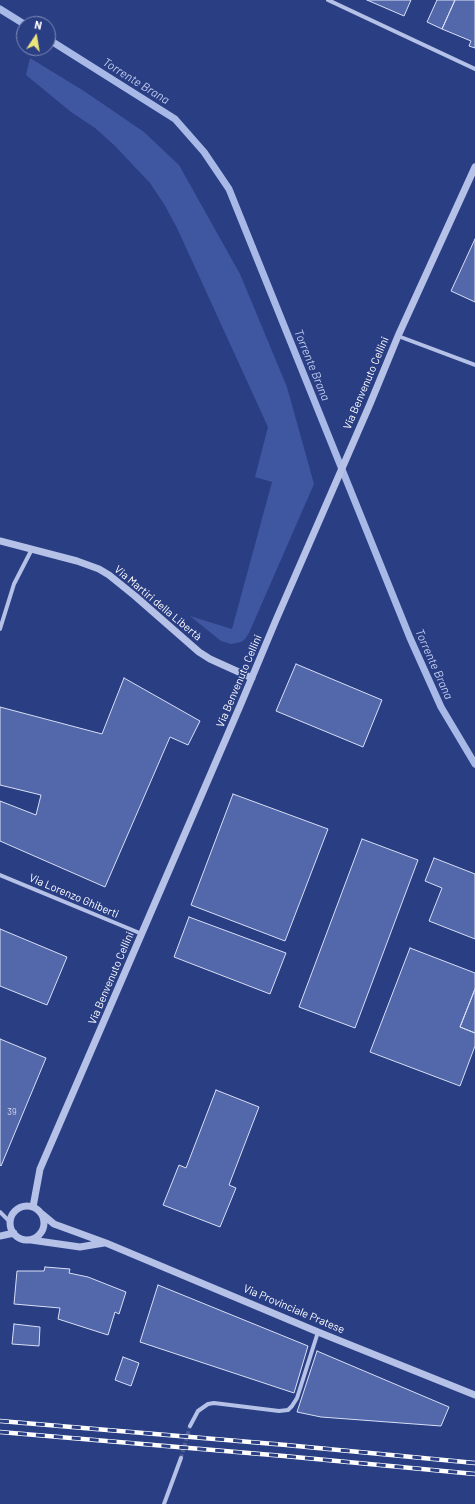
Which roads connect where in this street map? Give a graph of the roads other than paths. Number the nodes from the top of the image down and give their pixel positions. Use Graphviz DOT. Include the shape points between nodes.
graph roads {
  1 [pos="328,0"];
  2 [pos="475,69"];
  3 [pos="475,166"];
  4 [pos="398,336"];
  5 [pos="475,365"];
  6 [pos="0,542"];
  7 [pos="32,549"];
  8 [pos="0,629"];
  9 [pos="252,678"];
  10 [pos="0,875"];
  11 [pos="142,934"];
  12 [pos="33,1207"];
  13 [pos="0,1212"];
  14 [pos="42,1214"];
  15 [pos="11,1223"];
  16 [pos="14,1233"];
  17 [pos="0,1236"];
  18 [pos="28,1240"];
  19 [pos="106,1243"];
  20 [pos="318,1332"];
  21 [pos="475,1395"];
  22 [pos="190,1426"];
  23 [pos="181,1458"];
  24 [pos="164,1504"];
  1 -- 2 [label="street"];
  3 -- 4 [label="street, Via Benvenuto Cellini"];
  4 -- 5 [label="street"];
  4 -- 9 [label="street, Via Benvenuto Cellini"];
  6 -- 7 [label="street, Via Martiri della Libertà"];
  7 -- 8 [label="street" via="14,584"];
  7 -- 9 [label="street, Via Martiri della Libertà" via="99,569 135,596 199,652"];
  9 -- 11 [label="street, Via Benvenuto Cellini"];
  10 -- 11 [label="street, Via Lorenzo Ghiberti"];
  11 -- 12 [label="street, Via Benvenuto Cellini" via="40,1169"];
  12 -- 14 [label="street"];
  12 -- 15 [label="street" via="17,1209 12,1215"];
  13 -- 15 [label="street"];
  14 -- 18 [label="street" via="42,1231 37,1237"];
  14 -- 19 [label="street, Via Provinciale Pratese" via="54,1224"];
  15 -- 16 [label="street"];
  16 -- 17 [label="street"];
  16 -- 18 [label="street"];
  18 -- 19 [label="street" via="80,1247"];
  19 -- 20 [label="street, Via Provinciale Pratese"];
  20 -- 21 [label="street, Via Provinciale Pratese"];
  20 -- 22 [label="street" via="297,1398 288,1410 214,1403 198,1411"];
  23 -- 24 [label="street"];
}
